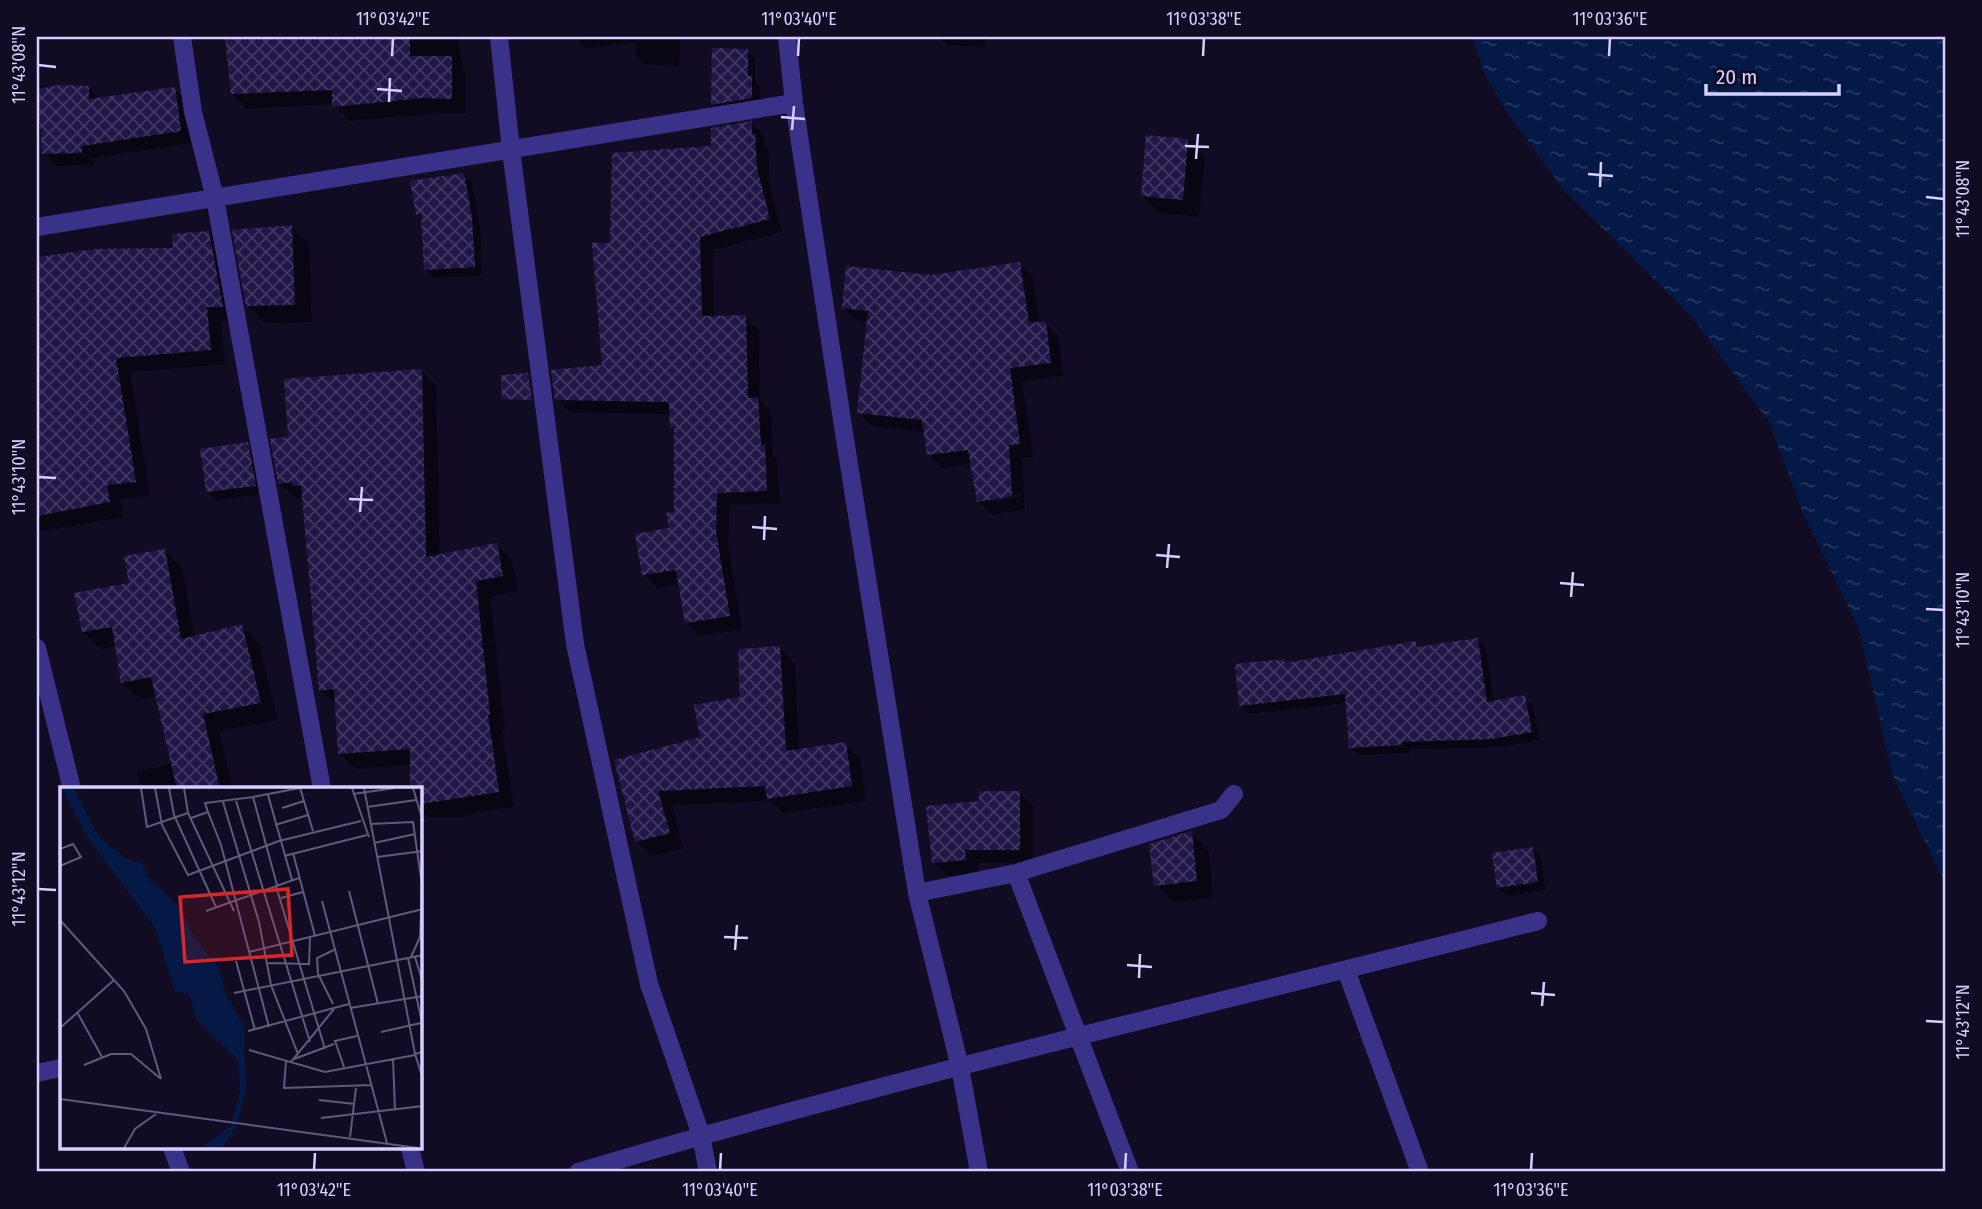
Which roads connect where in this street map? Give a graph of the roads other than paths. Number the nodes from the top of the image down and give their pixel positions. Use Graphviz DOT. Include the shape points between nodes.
graph roads {
  1 [pos="182,37"];
  2 [pos="499,37"];
  3 [pos="787,37"];
  4 [pos="794,103"];
  5 [pos="511,150"];
  6 [pos="215,198"];
  7 [pos="37,227"];
  8 [pos="37,648"];
  9 [pos="72,787"];
  10 [pos="322,787"];
  11 [pos="1234,794"];
  12 [pos="1016,873"];
  13 [pos="917,893"];
  14 [pos="1538,921"];
  15 [pos="1346,970"];
  16 [pos="1080,1037"];
  17 [pos="960,1067"];
  18 [pos="60,1068"];
  19 [pos="37,1073"];
  20 [pos="701,1135"];
  21 [pos="174,1150"];
  22 [pos="410,1150"];
  23 [pos="181,1172"];
  24 [pos="416,1172"];
  25 [pos="578,1172"];
  26 [pos="708,1172"];
  27 [pos="979,1172"];
  28 [pos="1130,1172"];
  29 [pos="1420,1172"];
  1 -- 6 [label="street" via="193,112"];
  2 -- 5 [label="street"];
  3 -- 4 [label="street"];
  4 -- 5 [label="street"];
  4 -- 13 [label="street"];
  5 -- 6 [label="street"];
  5 -- 20 [label="street" via="575,644 649,984"];
  6 -- 7 [label="street"];
  6 -- 10 [label="street"];
  8 -- 9 [label="street"];
  11 -- 12 [label="street" via="1221,810"];
  12 -- 13 [label="street"];
  12 -- 16 [label="street"];
  13 -- 17 [label="street"];
  14 -- 15 [label="street"];
  15 -- 16 [label="street"];
  15 -- 29 [label="street"];
  16 -- 17 [label="street"];
  16 -- 28 [label="street"];
  17 -- 20 [label="street"];
  17 -- 27 [label="street"];
  18 -- 19 [label="street"];
  20 -- 25 [label="street"];
  20 -- 26 [label="street"];
  21 -- 23 [label="street"];
  22 -- 24 [label="street"];
}
